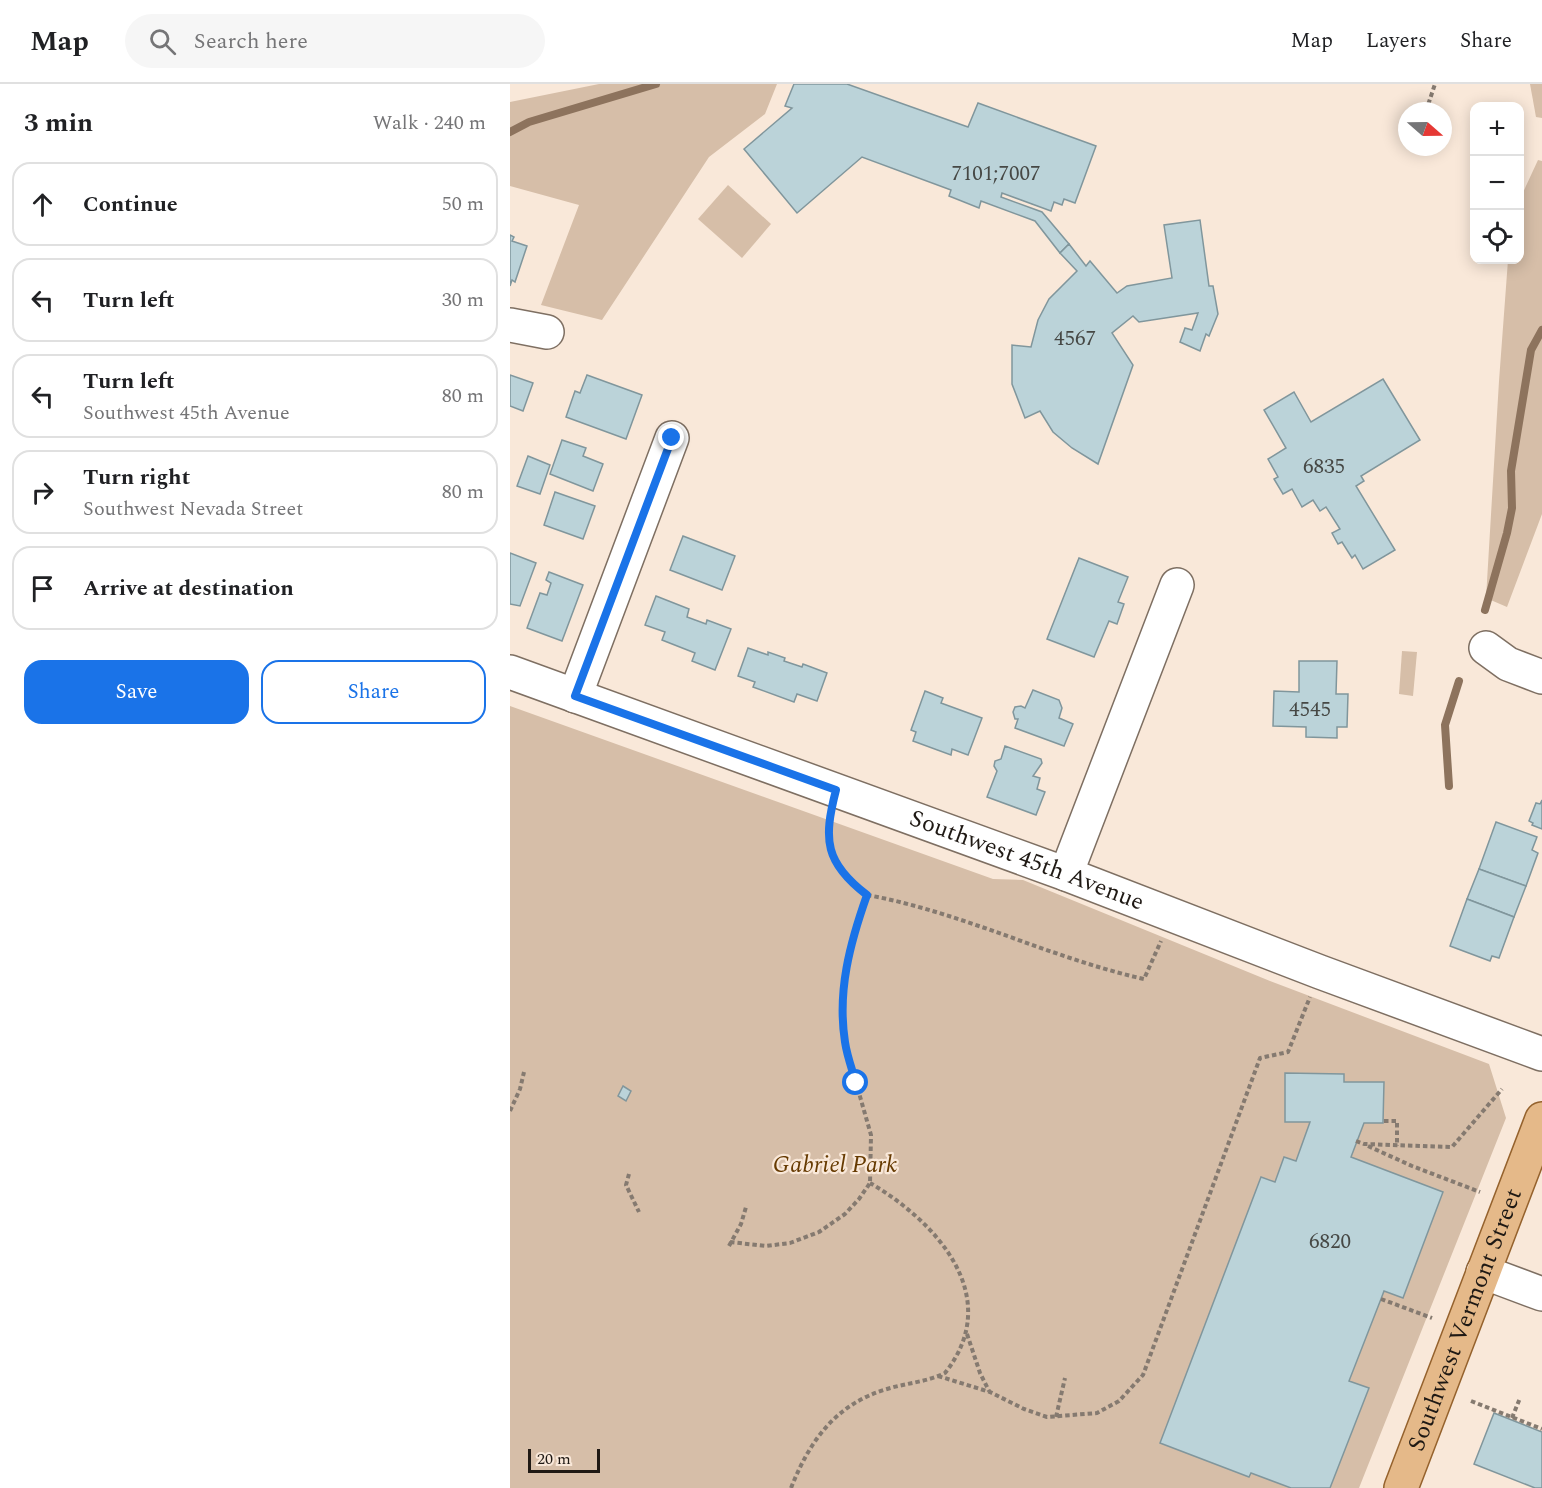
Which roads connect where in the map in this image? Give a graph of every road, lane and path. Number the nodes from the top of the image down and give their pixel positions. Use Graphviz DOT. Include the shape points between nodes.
graph roads {
  1 [pos="1435,84"];
  2 [pos="1429,102"];
  3 [pos="510,325"];
  4 [pos="547,333"];
  5 [pos="672,438"];
  6 [pos="1177,585"];
  7 [pos="1486,648"];
  8 [pos="510,672"];
  9 [pos="1542,677"];
  10 [pos="575,696"];
  11 [pos="836,790"];
  12 [pos="1066,874"];
  13 [pos="867,895"];
  14 [pos="1172,915"];
  15 [pos="1320,972"];
  16 [pos="1542,1054"];
  17 [pos="524,1072"];
  18 [pos="1502,1089"];
  19 [pos="510,1111"];
  20 [pos="1542,1119"];
  21 [pos="1384,1121"];
  22 [pos="1356,1141"];
  23 [pos="1364,1144"];
  24 [pos="1398,1146"];
  25 [pos="629,1174"];
  26 [pos="870,1183"];
  27 [pos="1480,1192"];
  28 [pos="746,1207"];
  29 [pos="639,1212"];
  30 [pos="1483,1272"];
  31 [pos="1542,1294"];
  32 [pos="1381,1299"];
  33 [pos="1432,1318"];
  34 [pos="966,1333"];
  35 [pos="938,1376"];
  36 [pos="1065,1378"];
  37 [pos="990,1392"];
  38 [pos="1520,1398"];
  39 [pos="1471,1401"];
  40 [pos="1056,1417"];
  41 [pos="1512,1418"];
  42 [pos="1542,1429"];
  43 [pos="791,1488"];
  44 [pos="1401,1488"];
  1 -- 2 [label="path"];
  3 -- 4 [label="street"];
  5 -- 10 [label="street"];
  6 -- 12 [label="street"];
  7 -- 9 [label="street" via="1508,664"];
  8 -- 10 [label="street, Southwest 45th Avenue"];
  10 -- 11 [label="street, Southwest 45th Avenue"];
  11 -- 12 [label="street, Southwest 45th Avenue"];
  11 -- 13 [label="path" via="828,819 828,842 848,881"];
  12 -- 14 [label="street, Southwest 45th Avenue"];
  13 -- 14 [label="path" via="904,903 1104,970 1144,979"];
  13 -- 26 [label="path" via="849,950 842,1014 845,1044 871,1136"];
  14 -- 15 [label="street, Southwest 45th Avenue"];
  15 -- 16 [label="street, Southwest 45th Avenue"];
  15 -- 40 [label="path" via="1288,1052 1260,1058 1143,1376 1119,1401 1097,1413"];
  17 -- 19 [label="path"];
  18 -- 24 [label="path" via="1452,1148"];
  20 -- 30 [label="main road, Southwest Vermont Street"];
  21 -- 24 [label="path" via="1397,1121"];
  22 -- 23 [label="path"];
  23 -- 24 [label="path"];
  23 -- 27 [label="path"];
  25 -- 29 [label="path" via="626,1185"];
  26 -- 28 [label="path" via="845,1214 819,1232 790,1243 730,1244"];
  26 -- 34 [label="path" via="913,1214 952,1257 968,1297"];
  30 -- 31 [label="street"];
  30 -- 44 [label="main road, Southwest Vermont Street"];
  32 -- 33 [label="path"];
  34 -- 35 [label="path" via="949,1367"];
  34 -- 37 [label="path"];
  35 -- 37 [label="path"];
  35 -- 43 [label="path" via="888,1388 852,1404 812,1444"];
  36 -- 40 [label="path"];
  37 -- 40 [label="path" via="1047,1417"];
  38 -- 41 [label="path"];
  39 -- 41 [label="path"];
  41 -- 42 [label="path"];
}
